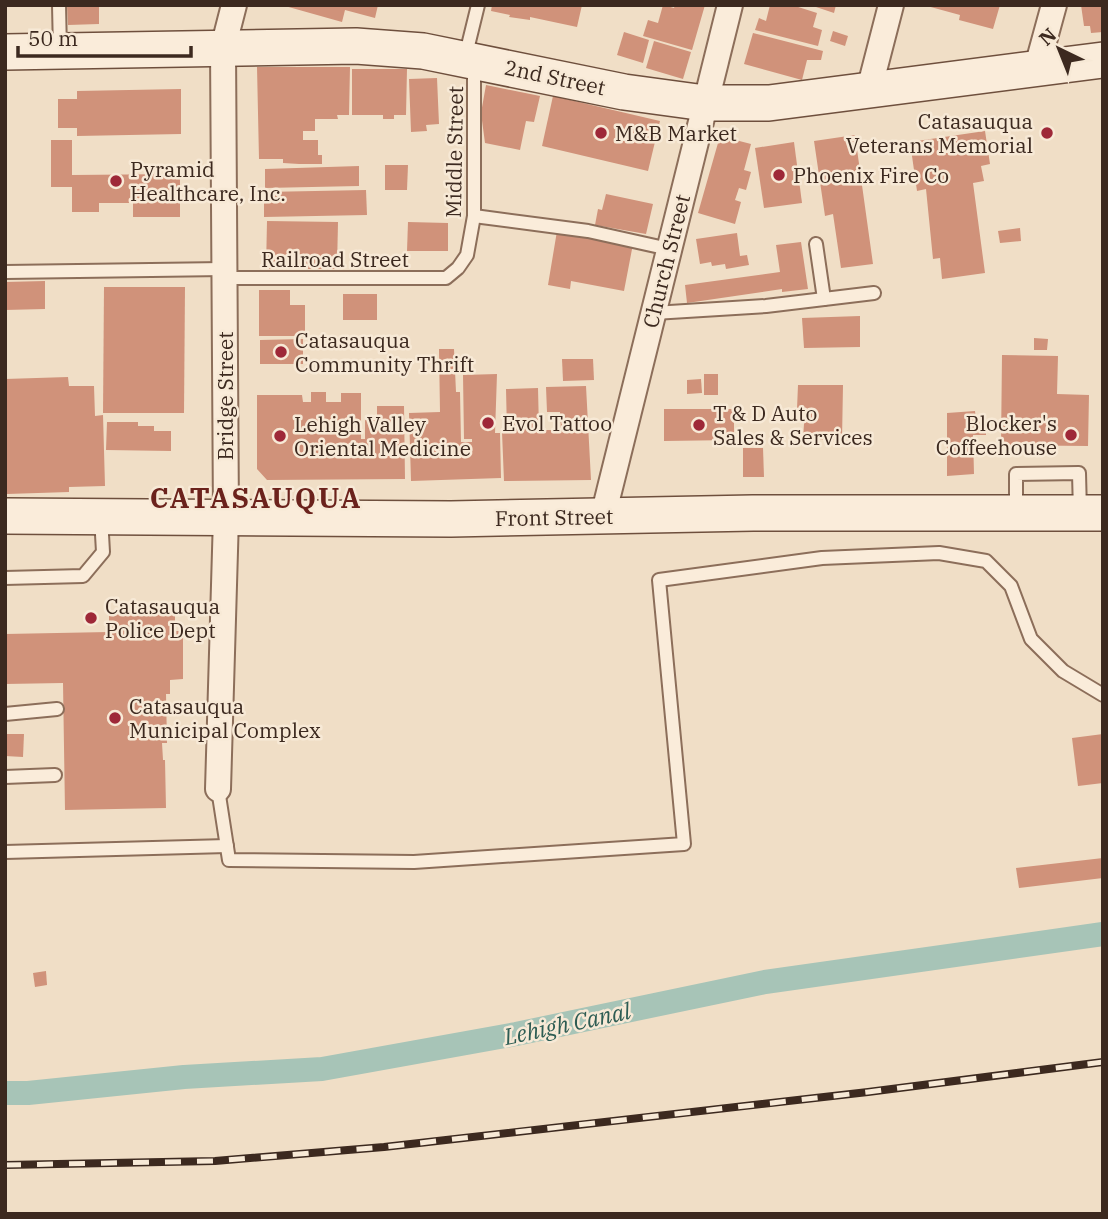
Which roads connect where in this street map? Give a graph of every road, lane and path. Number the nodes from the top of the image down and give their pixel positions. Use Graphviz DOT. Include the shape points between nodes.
graph roads {
  1 [pos="59,5"];
  2 [pos="234,5"];
  3 [pos="478,5"];
  4 [pos="730,5"];
  5 [pos="891,5"];
  6 [pos="1054,5"];
  7 [pos="223,48"];
  8 [pos="60,51"];
  9 [pos="5,52"];
  10 [pos="470,59"];
  11 [pos="1103,60"];
  12 [pos="1037,67"];
  13 [pos="869,90"];
  14 [pos="705,103"];
  15 [pos="474,215"];
  16 [pos="816,244"];
  17 [pos="669,249"];
  18 [pos="5,272"];
  19 [pos="224,274"];
  20 [pos="446,278"];
  21 [pos="874,293"];
  22 [pos="824,299"];
  23 [pos="654,313"];
  24 [pos="1091,513"];
  25 [pos="5,516"];
  26 [pos="603,516"];
  27 [pos="101,517"];
  28 [pos="226,517"];
  29 [pos="5,578"];
  30 [pos="1103,695"];
  31 [pos="57,709"];
  32 [pos="5,714"];
  33 [pos="55,775"];
  34 [pos="5,777"];
  35 [pos="218,789"];
  36 [pos="227,846"];
  37 [pos="5,852"];
  1 -- 8 [label="lane"];
  2 -- 7 [label="street, Bridge Street"];
  3 -- 10 [label="lane, Middle Street"];
  4 -- 14 [label="street, Church Street"];
  5 -- 13 [label="street"];
  6 -- 12 [label="street"];
  7 -- 8 [label="main road, 2nd Street"];
  7 -- 10 [label="main road, 2nd Street" via="356,46"];
  7 -- 19 [label="street, Bridge Street"];
  8 -- 9 [label="main road, 2nd Street"];
  10 -- 14 [label="main road, 2nd Street" via="624,92"];
  10 -- 15 [label="lane, Middle Street"];
  11 -- 12 [label="main road, 2nd Street"];
  12 -- 13 [label="main road, 2nd Street"];
  13 -- 14 [label="main road, 2nd Street" via="769,103"];
  14 -- 17 [label="street, Church Street"];
  15 -- 17 [label="lane" via="588,231"];
  15 -- 20 [label="lane, Middle Street" via="467,256"];
  16 -- 22 [label="lane"];
  17 -- 23 [label="street, Church Street"];
  18 -- 19 [label="lane, Railroad Street"];
  19 -- 20 [label="lane, Railroad Street"];
  19 -- 28 [label="street, Bridge Street"];
  21 -- 22 [label="lane"];
  22 -- 23 [label="lane"];
  23 -- 26 [label="street, Church Street"];
  24 -- 26 [label="main road, Front Street"];
  25 -- 27 [label="main road, Front Street"];
  26 -- 28 [label="main road, Front Street"];
  27 -- 28 [label="main road, Front Street"];
  27 -- 29 [label="lane" via="103,552 83,576"];
  28 -- 35 [label="street, Bridge Street"];
  30 -- 36 [label="lane" via="1063,671 1031,639 1011,586 986,561 939,553 822,558 659,580 684,844 414,862 229,860"];
  31 -- 32 [label="lane"];
  33 -- 34 [label="lane"];
  35 -- 36 [label="lane"];
  36 -- 37 [label="lane"];
}
